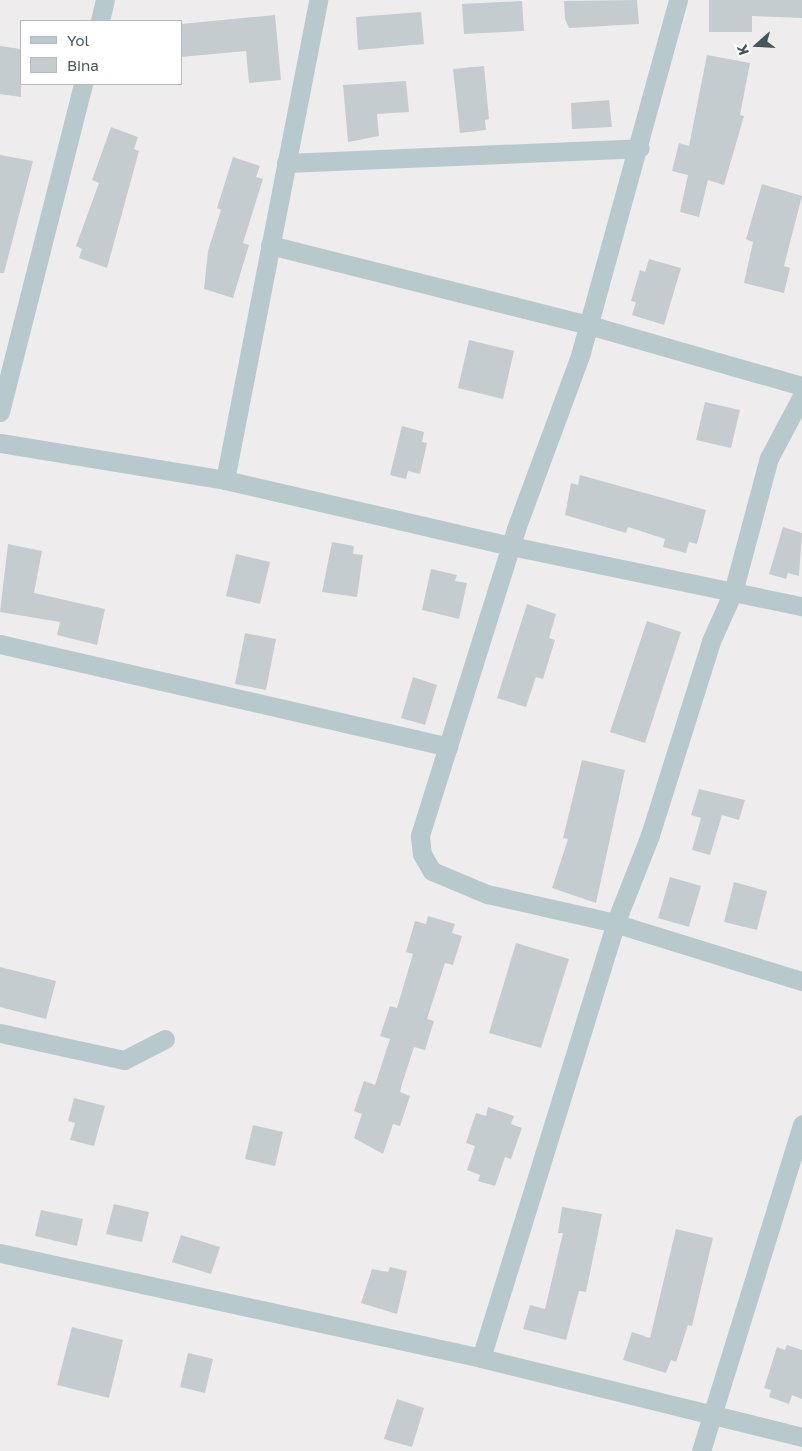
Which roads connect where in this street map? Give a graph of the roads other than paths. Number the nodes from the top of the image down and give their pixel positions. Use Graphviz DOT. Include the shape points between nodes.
graph roads {
  1 [pos="105,0"];
  2 [pos="318,0"];
  3 [pos="678,0"];
  4 [pos="100,20"];
  5 [pos="83,85"];
  6 [pos="640,148"];
  7 [pos="286,163"];
  8 [pos="270,245"];
  9 [pos="589,325"];
  10 [pos="802,386"];
  11 [pos="802,396"];
  12 [pos="0,412"];
  13 [pos="0,443"];
  14 [pos="225,480"];
  15 [pos="511,546"];
  16 [pos="733,592"];
  17 [pos="802,606"];
  18 [pos="0,644"];
  19 [pos="448,747"];
  20 [pos="616,924"];
  21 [pos="802,981"];
  22 [pos="0,1033"];
  23 [pos="165,1039"];
  24 [pos="802,1124"];
  25 [pos="0,1253"];
  26 [pos="481,1358"];
  27 [pos="712,1417"];
  28 [pos="802,1437"];
  29 [pos="701,1451"];
  1 -- 4 [label="street"];
  2 -- 7 [label="street"];
  3 -- 6 [label="street"];
  5 -- 12 [label="street"];
  6 -- 7 [label="street"];
  6 -- 9 [label="street"];
  7 -- 8 [label="street"];
  8 -- 9 [label="street"];
  8 -- 14 [label="street"];
  9 -- 10 [label="street"];
  9 -- 15 [label="street"];
  11 -- 16 [label="street" via="769,458"];
  13 -- 14 [label="street"];
  14 -- 15 [label="street"];
  15 -- 16 [label="street"];
  15 -- 19 [label="street"];
  16 -- 17 [label="street"];
  16 -- 20 [label="street" via="711,641 650,836"];
  18 -- 19 [label="street"];
  19 -- 20 [label="street" via="420,836 422,854 432,871 487,894"];
  20 -- 21 [label="street"];
  20 -- 26 [label="street"];
  22 -- 23 [label="street" via="124,1060"];
  24 -- 27 [label="street"];
  25 -- 26 [label="street"];
  26 -- 27 [label="street"];
  27 -- 28 [label="street"];
  27 -- 29 [label="street"];
}
